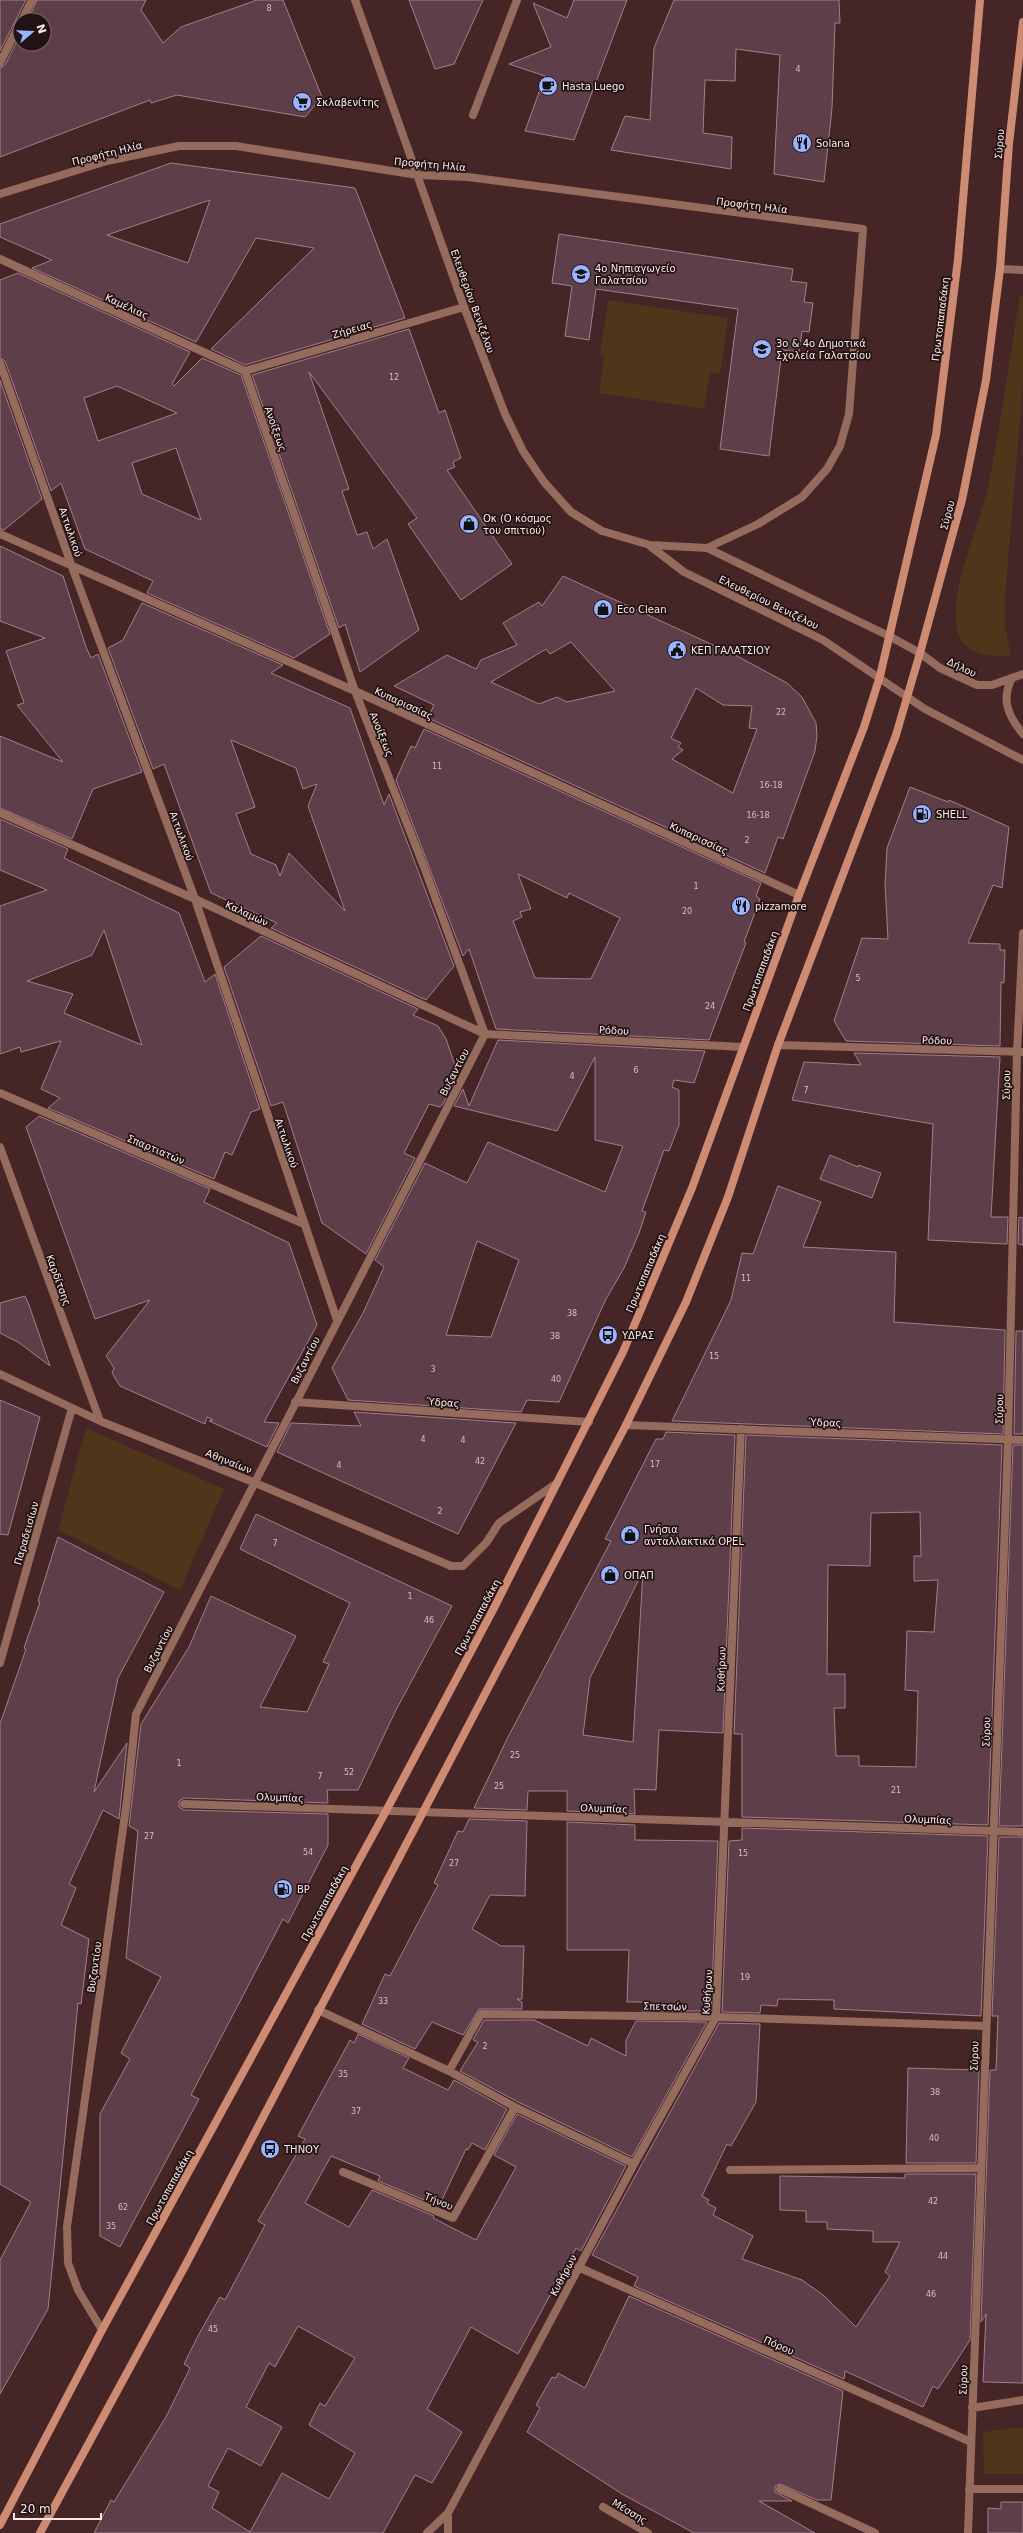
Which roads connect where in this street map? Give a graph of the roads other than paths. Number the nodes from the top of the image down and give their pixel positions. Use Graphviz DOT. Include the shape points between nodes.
graph roads {
  1 [pos="32,0"];
  2 [pos="355,0"];
  3 [pos="517,0"];
  4 [pos="980,0"];
  5 [pos="26,12"];
  6 [pos="1023,22"];
  7 [pos="12,39"];
  8 [pos="0,62"];
  9 [pos="473,115"];
  10 [pos="417,175"];
  11 [pos="0,194"];
  12 [pos="0,259"];
  13 [pos="1000,269"];
  14 [pos="1023,270"];
  15 [pos="464,307"];
  16 [pos="0,363"];
  17 [pos="245,371"];
  18 [pos="0,534"];
  19 [pos="650,545"];
  20 [pos="707,548"];
  21 [pos="72,567"];
  22 [pos="889,636"];
  23 [pos="920,653"];
  24 [pos="1023,674"];
  25 [pos="880,676"];
  26 [pos="1010,680"];
  27 [pos="355,691"];
  28 [pos="907,697"];
  29 [pos="1023,734"];
  30 [pos="1023,760"];
  31 [pos="0,813"];
  32 [pos="798,895"];
  33 [pos="195,899"];
  34 [pos="1023,933"];
  35 [pos="485,1034"];
  36 [pos="778,1045"];
  37 [pos="743,1047"];
  38 [pos="1020,1052"];
  39 [pos="0,1093"];
  40 [pos="0,1147"];
  41 [pos="304,1224"];
  42 [pos="337,1320"];
  43 [pos="0,1374"];
  44 [pos="295,1402"];
  45 [pos="72,1408"];
  46 [pos="100,1421"];
  47 [pos="589,1422"];
  48 [pos="626,1425"];
  49 [pos="741,1429"];
  50 [pos="1008,1440"];
  51 [pos="1023,1440"];
  52 [pos="253,1482"];
  53 [pos="557,1483"];
  54 [pos="0,1663"];
  55 [pos="184,1804"];
  56 [pos="386,1811"];
  57 [pos="422,1812"];
  58 [pos="725,1822"];
  59 [pos="992,1831"];
  60 [pos="1023,1832"];
  61 [pos="318,2010"];
  62 [pos="716,2017"];
  63 [pos="986,2026"];
  64 [pos="449,2071"];
  65 [pos="515,2107"];
  66 [pos="634,2164"];
  67 [pos="980,2168"];
  68 [pos="730,2170"];
  69 [pos="343,2172"];
  70 [pos="578,2267"];
  71 [pos="102,2330"];
  72 [pos="1023,2400"];
  73 [pos="972,2408"];
  74 [pos="971,2442"];
  75 [pos="1023,2488"];
  76 [pos="780,2489"];
  77 [pos="969,2489"];
  78 [pos="603,2507"];
  79 [pos="448,2513"];
  80 [pos="0,2526"];
  81 [pos="40,2533"];
  82 [pos="427,2533"];
  83 [pos="448,2533"];
  84 [pos="648,2533"];
  85 [pos="875,2533"];
  86 [pos="968,2533"];
  1 -- 5 [label="street"];
  2 -- 10 [label="street, Ελευθερίου Βενιζέλου"];
  3 -- 9 [label="street"];
  4 -- 22 [label="main road, Πρωτοπαπαδάκη" via="958,259 936,435"];
  6 -- 13 [label="main road, Σύρου" via="1009,144"];
  7 -- 8 [label="street"];
  10 -- 11 [label="street, Προφήτη Ηλία" via="236,146 179,146 107,161"];
  10 -- 15 [label="street, Ελευθερίου Βενιζέλου"];
  10 -- 20 [label="street, Προφήτη Ηλία" via="468,177 863,229 849,414 840,446 827,469 802,497 758,524"];
  12 -- 17 [label="street, Καμέλιας"];
  13 -- 14 [label="street"];
  13 -- 23 [label="main road, Σύρου" via="986,380 962,500"];
  15 -- 17 [label="street, Ζήρειας"];
  15 -- 19 [label="street, Ελευθερίου Βενιζέλου" via="505,414 523,450 544,482 572,512 602,531"];
  16 -- 21 [label="street, Αιτωλικού"];
  17 -- 27 [label="street, Ανοίξεως"];
  18 -- 21 [label="street, Κυπαρισσίας"];
  19 -- 20 [label="street, Ελευθερίου Βενιζέλου"];
  19 -- 25 [label="street, Ελευθερίου Βενιζέλου" via="684,572 823,640"];
  20 -- 22 [label="street, Ελευθερίου Βενιζέλου"];
  21 -- 27 [label="street, Κυπαρισσίας"];
  21 -- 33 [label="street, Αιτωλικού"];
  22 -- 23 [label="street"];
  22 -- 25 [label="main road, Πρωτοπαπαδάκη"];
  23 -- 26 [label="street, Δήλου" via="940,668 977,685 992,685"];
  23 -- 28 [label="main road"];
  24 -- 26 [label="street, Δήλου"];
  25 -- 28 [label="street"];
  25 -- 32 [label="main road, Πρωτοπαπαδάκη" via="864,727"];
  26 -- 29 [label="street" via="1006,692 1008,709"];
  27 -- 32 [label="street, Κυπαρισσίας"];
  27 -- 35 [label="street, Ανοίξεως" via="424,867"];
  28 -- 30 [label="street"];
  28 -- 36 [label="main road" via="896,735"];
  31 -- 33 [label="street, Καλαμών"];
  32 -- 37 [label="main road, Πρωτοπαπαδάκη"];
  33 -- 35 [label="street, Καλαμών"];
  33 -- 41 [label="street, Αιτωλικού"];
  34 -- 38 [label="street, Σύρου"];
  35 -- 37 [label="street, Ρόδου"];
  35 -- 42 [label="street, Βυζαντίου"];
  36 -- 38 [label="street, Ρόδου"];
  36 -- 48 [label="main road" via="728,1197 686,1302"];
  37 -- 47 [label="main road, Πρωτοπαπαδάκη" via="692,1188 623,1352"];
  38 -- 50 [label="street, Σύρου"];
  39 -- 41 [label="street, Σπαρτιατών"];
  40 -- 46 [label="street, Καρδίτσης"];
  41 -- 42 [label="street, Αιτωλικού"];
  42 -- 44 [label="street, Βυζαντίου"];
  43 -- 45 [label="street, Αθηναίων"];
  44 -- 47 [label="street, Ύδρας"];
  44 -- 52 [label="street, Βυζαντίου"];
  45 -- 46 [label="street, Αθηναίων"];
  45 -- 54 [label="street, Παραδεισίων"];
  46 -- 52 [label="street, Αθηναίων"];
  47 -- 53 [label="main road, Πρωτοπαπαδάκη"];
  48 -- 49 [label="street, Ύδρας"];
  48 -- 57 [label="main road"];
  49 -- 50 [label="street, Ύδρας"];
  49 -- 58 [label="street, Κυθήρων"];
  50 -- 51 [label="street, Ύδρας"];
  50 -- 59 [label="street, Σύρου"];
  52 -- 53 [label="street, Αθηναίων" via="451,1566 462,1566 486,1543 499,1523"];
  52 -- 71 [label="street, Βυζαντίου" via="136,1714 127,1800 67,2227 70,2270 78,2290"];
  53 -- 56 [label="main road, Πρωτοπαπαδάκη"];
  55 -- 56 [label="street, Ολυμπίας"];
  56 -- 57 [label="street, Ολυμπίας"];
  56 -- 71 [label="main road, Πρωτοπαπαδάκη"];
  57 -- 58 [label="street, Ολυμπίας"];
  57 -- 61 [label="main road"];
  58 -- 59 [label="street, Ολυμπίας"];
  58 -- 62 [label="street, Κυθήρων"];
  59 -- 60 [label="street, Ολυμπίας"];
  59 -- 63 [label="street, Σύρου"];
  61 -- 64 [label="street"];
  61 -- 81 [label="main road" via="185,2266"];
  62 -- 63 [label="street, Σπετσών"];
  62 -- 64 [label="street, Σπετσών" via="481,2014"];
  62 -- 66 [label="street, Κυθήρων"];
  63 -- 67 [label="street, Σύρου"];
  64 -- 65 [label="street"];
  65 -- 66 [label="street"];
  65 -- 69 [label="street, Τήνου" via="453,2218"];
  66 -- 70 [label="street, Κυθήρων"];
  67 -- 68 [label="street"];
  67 -- 73 [label="street, Σύρου"];
  70 -- 74 [label="street, Πόρου"];
  70 -- 79 [label="street, Κυθήρων"];
  71 -- 80 [label="main road, Πρωτοπαπαδάκη"];
  72 -- 73 [label="street"];
  73 -- 74 [label="street, Σύρου"];
  74 -- 77 [label="street, Σύρου"];
  75 -- 77 [label="street"];
  76 -- 85 [label="street"];
  77 -- 86 [label="street, Σύρου"];
  78 -- 84 [label="street, Μέσσης"];
  79 -- 82 [label="street"];
  79 -- 83 [label="street"];
}
